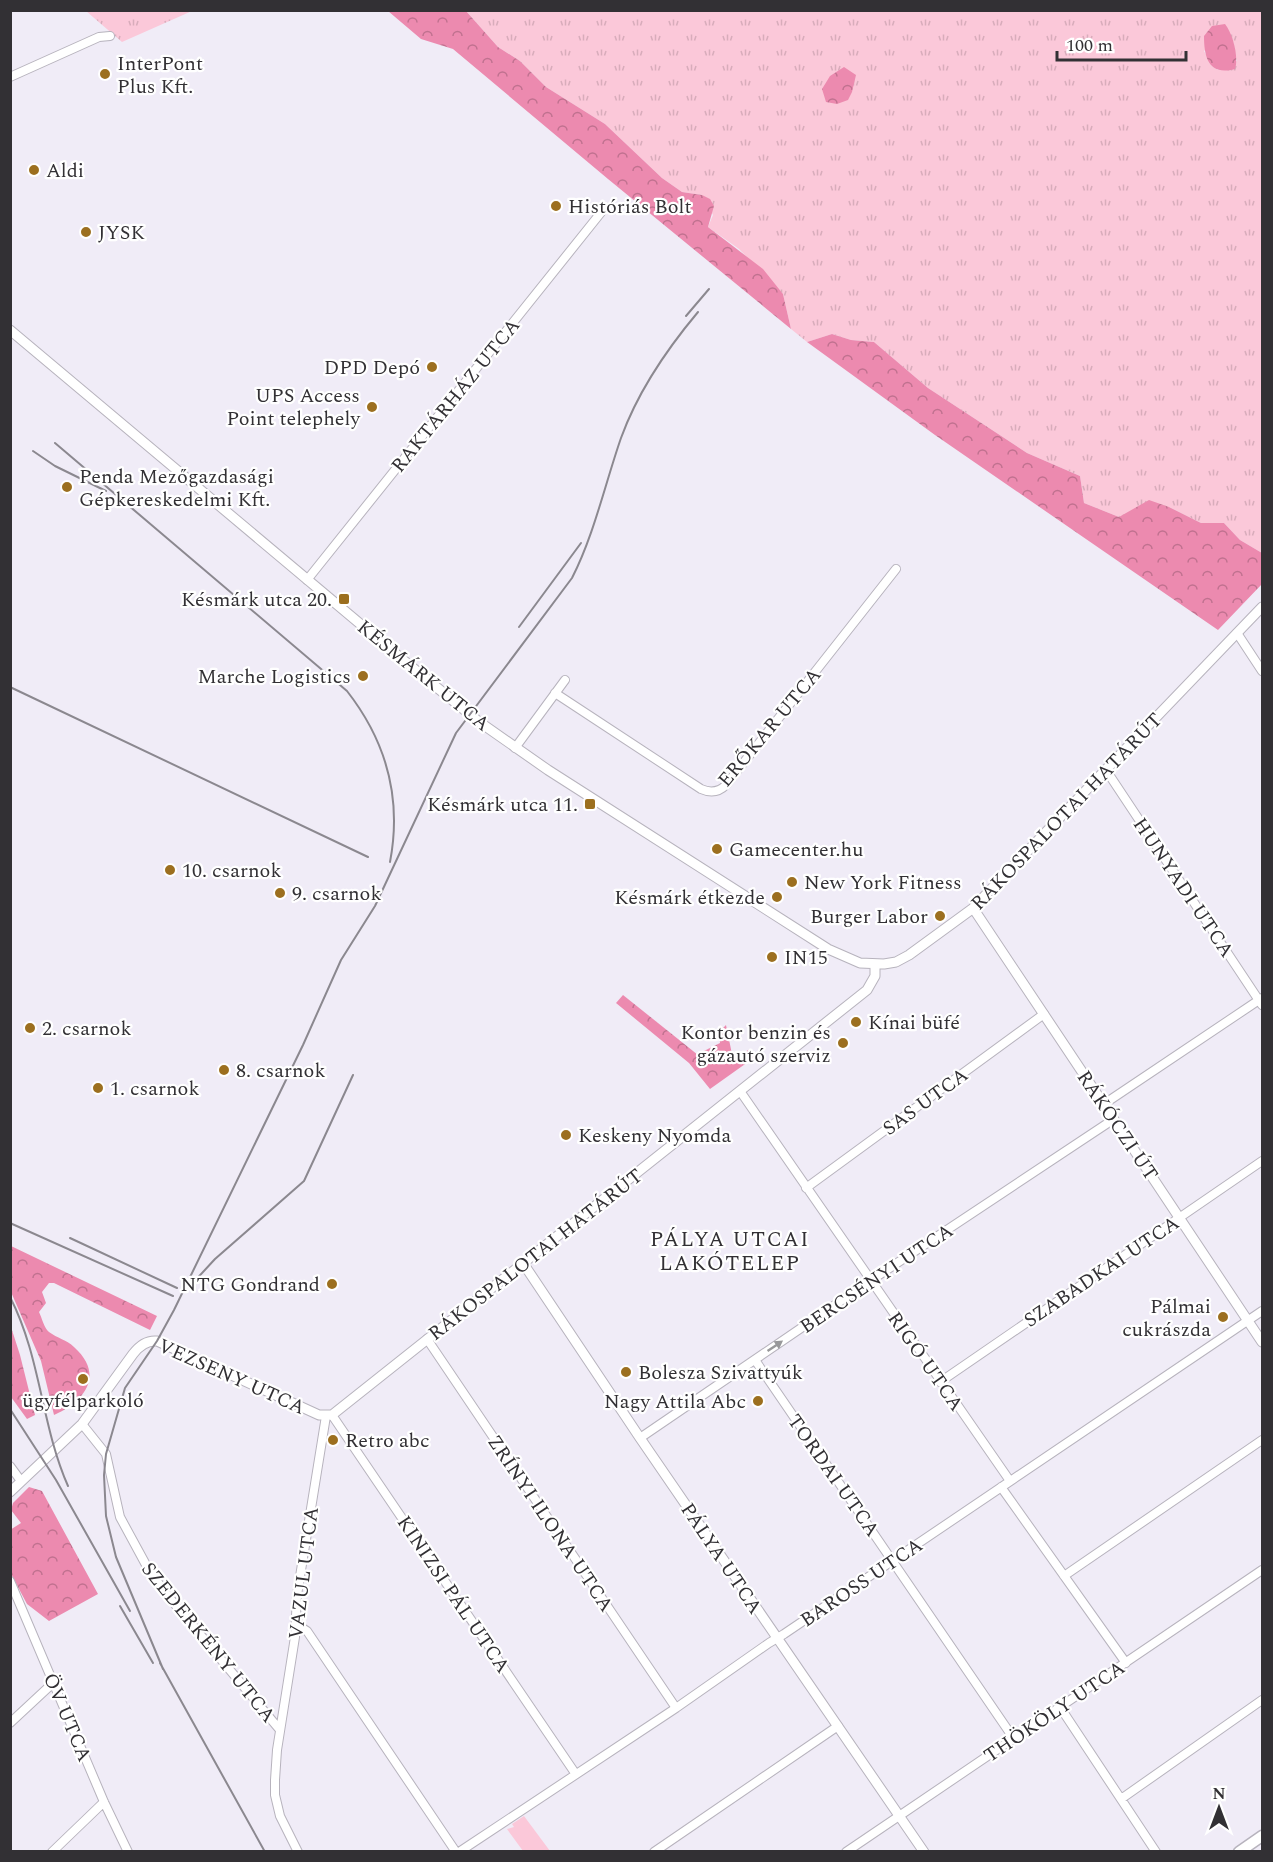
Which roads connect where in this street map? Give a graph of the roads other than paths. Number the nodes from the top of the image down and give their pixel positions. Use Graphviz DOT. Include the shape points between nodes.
graph roads {
  1 [pos="110,36"];
  2 [pos="10,77"];
  3 [pos="603,210"];
  4 [pos="10,330"];
  5 [pos="896,569"];
  6 [pos="308,580"];
  7 [pos="1263,607"];
  8 [pos="1237,633"];
  9 [pos="1263,671"];
  10 [pos="565,680"];
  11 [pos="555,693"];
  12 [pos="515,748"];
  13 [pos="1106,770"];
  14 [pos="973,908"];
  15 [pos="875,964"];
  16 [pos="1261,1000"];
  17 [pos="1044,1014"];
  18 [pos="740,1092"];
  19 [pos="1104,1104"];
  20 [pos="1114,1119"];
  21 [pos="1263,1161"];
  22 [pos="806,1188"];
  23 [pos="1180,1218"];
  24 [pos="523,1263"];
  25 [pos="870,1281"];
  26 [pos="1263,1311"];
  27 [pos="1248,1321"];
  28 [pos="427,1339"];
  29 [pos="1263,1342"];
  30 [pos="755,1360"];
  31 [pos="940,1382"];
  32 [pos="329,1416"];
  33 [pos="82,1424"];
  34 [pos="640,1438"];
  35 [pos="1263,1440"];
  36 [pos="10,1466"];
  37 [pos="21,1481"];
  38 [pos="1010,1481"];
  39 [pos="1001,1487"];
  40 [pos="10,1492"];
  41 [pos="892,1560"];
  42 [pos="1263,1570"];
  43 [pos="1064,1576"];
  44 [pos="10,1581"];
  45 [pos="296,1624"];
  46 [pos="777,1638"];
  47 [pos="1126,1663"];
  48 [pos="53,1683"];
  49 [pos="1263,1700"];
  50 [pos="1060,1707"];
  51 [pos="676,1708"];
  52 [pos="10,1723"];
  53 [pos="838,1726"];
  54 [pos="280,1730"];
  55 [pos="1014,1739"];
  56 [pos="575,1773"];
  57 [pos="1121,1799"];
  58 [pos="104,1803"];
  59 [pos="899,1816"];
  60 [pos="1263,1836"];
  61 [pos="52,1851"];
  62 [pos="128,1851"];
  63 [pos="298,1851"];
  64 [pos="457,1851"];
  65 [pos="654,1851"];
  66 [pos="846,1851"];
  67 [pos="924,1851"];
  68 [pos="1156,1851"];
  69 [pos="1239,1851"];
  1 -- 2 [label="street" via="99,37"];
  3 -- 6 [label="street, RAKTÁRHÁZ UTCA"];
  4 -- 6 [label="street, KÉSMÁRK UTCA"];
  5 -- 11 [label="street, ERŐKAR UTCA" via="726,785 717,791 701,789"];
  6 -- 12 [label="street, KÉSMÁRK UTCA"];
  7 -- 8 [label="street, RÁKOSPALOTAI HATÁRÚT"];
  8 -- 9 [label="street"];
  8 -- 13 [label="street, RÁKOSPALOTAI HATÁRÚT"];
  10 -- 11 [label="street"];
  11 -- 12 [label="street"];
  12 -- 15 [label="street, KÉSMÁRK UTCA" via="828,949 860,963"];
  13 -- 14 [label="street, RÁKOSPALOTAI HATÁRÚT"];
  13 -- 16 [label="street, HUNYADI UTCA"];
  14 -- 15 [label="street, RÁKOSPALOTAI HATÁRÚT" via="896,962"];
  14 -- 17 [label="street, RÁKÓCZI ÚT"];
  15 -- 18 [label="street, RÁKOSPALOTAI HATÁRÚT" via="875,976 867,990"];
  16 -- 19 [label="street"];
  17 -- 19 [label="street, RÁKÓCZI ÚT"];
  17 -- 22 [label="street, SAS UTCA"];
  18 -- 22 [label="street, RIGÓ UTCA"];
  18 -- 24 [label="street, RÁKOSPALOTAI HATÁRÚT"];
  19 -- 20 [label="street, RÁKÓCZI ÚT"];
  20 -- 23 [label="street, RÁKÓCZI ÚT"];
  20 -- 25 [label="street, BERCSÉNYI UTCA"];
  21 -- 23 [label="street, SZABADKAI UTCA"];
  22 -- 25 [label="street, RIGÓ UTCA"];
  23 -- 27 [label="street, RÁKÓCZI ÚT"];
  23 -- 31 [label="street, SZABADKAI UTCA"];
  24 -- 28 [label="street, RÁKOSPALOTAI HATÁRÚT"];
  24 -- 34 [label="street, PÁLYA UTCA"];
  30 -- 25 [label="street, BERCSÉNYI UTCA, one-way"];
  25 -- 31 [label="street, RIGÓ UTCA"];
  26 -- 27 [label="street, BAROSS UTCA"];
  27 -- 29 [label="street, RÁKÓCZI ÚT"];
  27 -- 38 [label="street, BAROSS UTCA"];
  28 -- 32 [label="street, RÁKOSPALOTAI HATÁRÚT"];
  28 -- 51 [label="street, ZRÍNYI ILONA UTCA"];
  30 -- 34 [label="street, BERCSÉNYI UTCA"];
  30 -- 41 [label="street, TORDAI UTCA"];
  31 -- 38 [label="street, RIGÓ UTCA"];
  32 -- 33 [label="street, VEZSENY UTCA" via="156,1341 148,1341 139,1346"];
  32 -- 45 [label="street, VAZUL UTCA" via="297,1595"];
  32 -- 56 [label="street, KINIZSI PÁL UTCA"];
  33 -- 37 [label="street"];
  33 -- 54 [label="street, SZEDERKÉNY UTCA" via="106,1454 120,1517 145,1563"];
  34 -- 46 [label="street, PÁLYA UTCA"];
  35 -- 43 [label="street"];
  36 -- 37 [label="street"];
  37 -- 40 [label="street"];
  38 -- 39 [label="street, BAROSS UTCA"];
  39 -- 41 [label="street, BAROSS UTCA"];
  39 -- 43 [label="street"];
  41 -- 46 [label="street, BAROSS UTCA"];
  41 -- 55 [label="street, TORDAI UTCA"];
  42 -- 47 [label="street, THÖKÖLY UTCA"];
  43 -- 47 [label="street"];
  44 -- 48 [label="street, ÖV UTCA"];
  45 -- 54 [label="street, VAZUL UTCA"];
  45 -- 64 [label="street" via="307,1631"];
  46 -- 51 [label="street, BAROSS UTCA"];
  46 -- 53 [label="street, PÁLYA UTCA"];
  47 -- 50 [label="street, THÖKÖLY UTCA"];
  48 -- 52 [label="street"];
  48 -- 58 [label="street, ÖV UTCA"];
  49 -- 57 [label="street"];
  50 -- 55 [label="street, THÖKÖLY UTCA"];
  50 -- 57 [label="street"];
  51 -- 56 [label="street, BAROSS UTCA"];
  53 -- 59 [label="street, PÁLYA UTCA"];
  53 -- 65 [label="street"];
  54 -- 63 [label="street, VAZUL UTCA" via="275,1795 280,1816"];
  55 -- 59 [label="street, THÖKÖLY UTCA"];
  56 -- 64 [label="street, BAROSS UTCA"];
  57 -- 68 [label="street"];
  58 -- 61 [label="street"];
  58 -- 62 [label="street, ÖV UTCA"];
  59 -- 66 [label="street, THÖKÖLY UTCA"];
  59 -- 67 [label="street, PÁLYA UTCA"];
  60 -- 69 [label="main road"];
}
